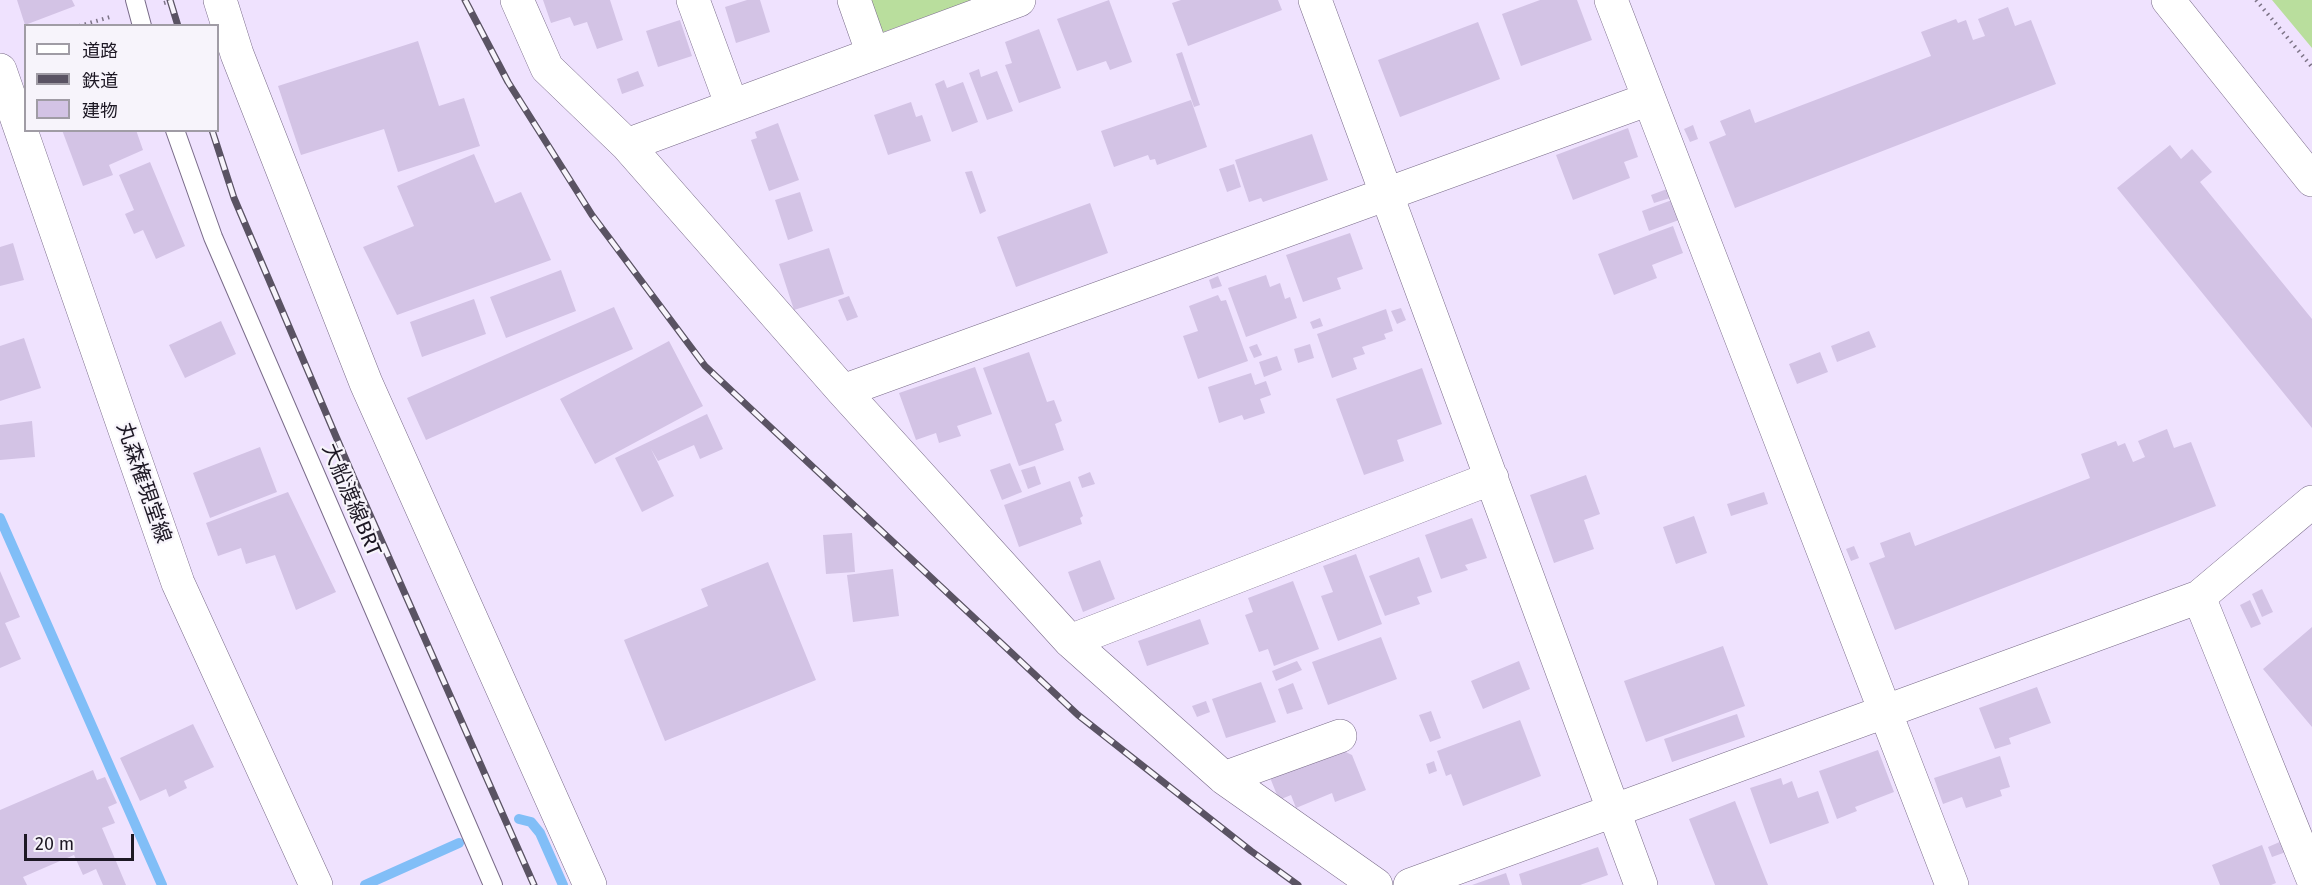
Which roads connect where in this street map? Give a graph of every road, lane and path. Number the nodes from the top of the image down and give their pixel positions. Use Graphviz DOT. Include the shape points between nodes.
graph roads {
  1 [pos="135,0"];
  2 [pos="220,0"];
  3 [pos="517,0"];
  4 [pos="693,0"];
  5 [pos="854,0"];
  6 [pos="1019,0"];
  7 [pos="1315,0"];
  8 [pos="1611,0"];
  9 [pos="2168,0"];
  10 [pos="2256,0"];
  11 [pos="141,24"];
  12 [pos="873,54"];
  13 [pos="2312,67"];
  14 [pos="0,70"];
  15 [pos="1649,99"];
  16 [pos="732,106"];
  17 [pos="176,132"];
  18 [pos="627,145"];
  19 [pos="2312,180"];
  20 [pos="1387,194"];
  21 [pos="843,391"];
  22 [pos="1492,478"];
  23 [pos="2312,502"];
  24 [pos="2199,597"];
  25 [pos="1070,641"];
  26 [pos="1886,712"];
  27 [pos="1340,736"];
  28 [pos="1224,778"];
  29 [pos="1614,810"];
  30 [pos="2312,877"];
  31 [pos="316,885"];
  32 [pos="493,885"];
  33 [pos="590,885"];
  34 [pos="1376,885"];
  35 [pos="1410,885"];
  36 [pos="1641,885"];
  37 [pos="1952,885"];
  1 -- 11 [label="lane"];
  2 -- 33 [label="street" via="237,54 366,383"];
  3 -- 18 [label="street" via="547,68"];
  4 -- 16 [label="street"];
  5 -- 12 [label="street"];
  6 -- 12 [label="street"];
  7 -- 20 [label="street"];
  8 -- 15 [label="street"];
  9 -- 19 [label="street"];
  10 -- 13 [label="path"];
  12 -- 16 [label="street"];
  14 -- 31 [label="street, 丸森権現堂線" via="178,582"];
  15 -- 20 [label="street"];
  15 -- 26 [label="street"];
  16 -- 18 [label="street"];
  17 -- 32 [label="lane, 大船渡線BRT" via="213,237"];
  18 -- 21 [label="street"];
  20 -- 21 [label="street"];
  20 -- 22 [label="street"];
  21 -- 25 [label="street"];
  22 -- 25 [label="street"];
  22 -- 29 [label="street"];
  23 -- 24 [label="street"];
  24 -- 26 [label="street"];
  24 -- 30 [label="street"];
  25 -- 28 [label="street"];
  26 -- 29 [label="street"];
  26 -- 37 [label="street"];
  27 -- 28 [label="street"];
  28 -- 34 [label="street"];
  29 -- 35 [label="street"];
  29 -- 36 [label="street"];
}
